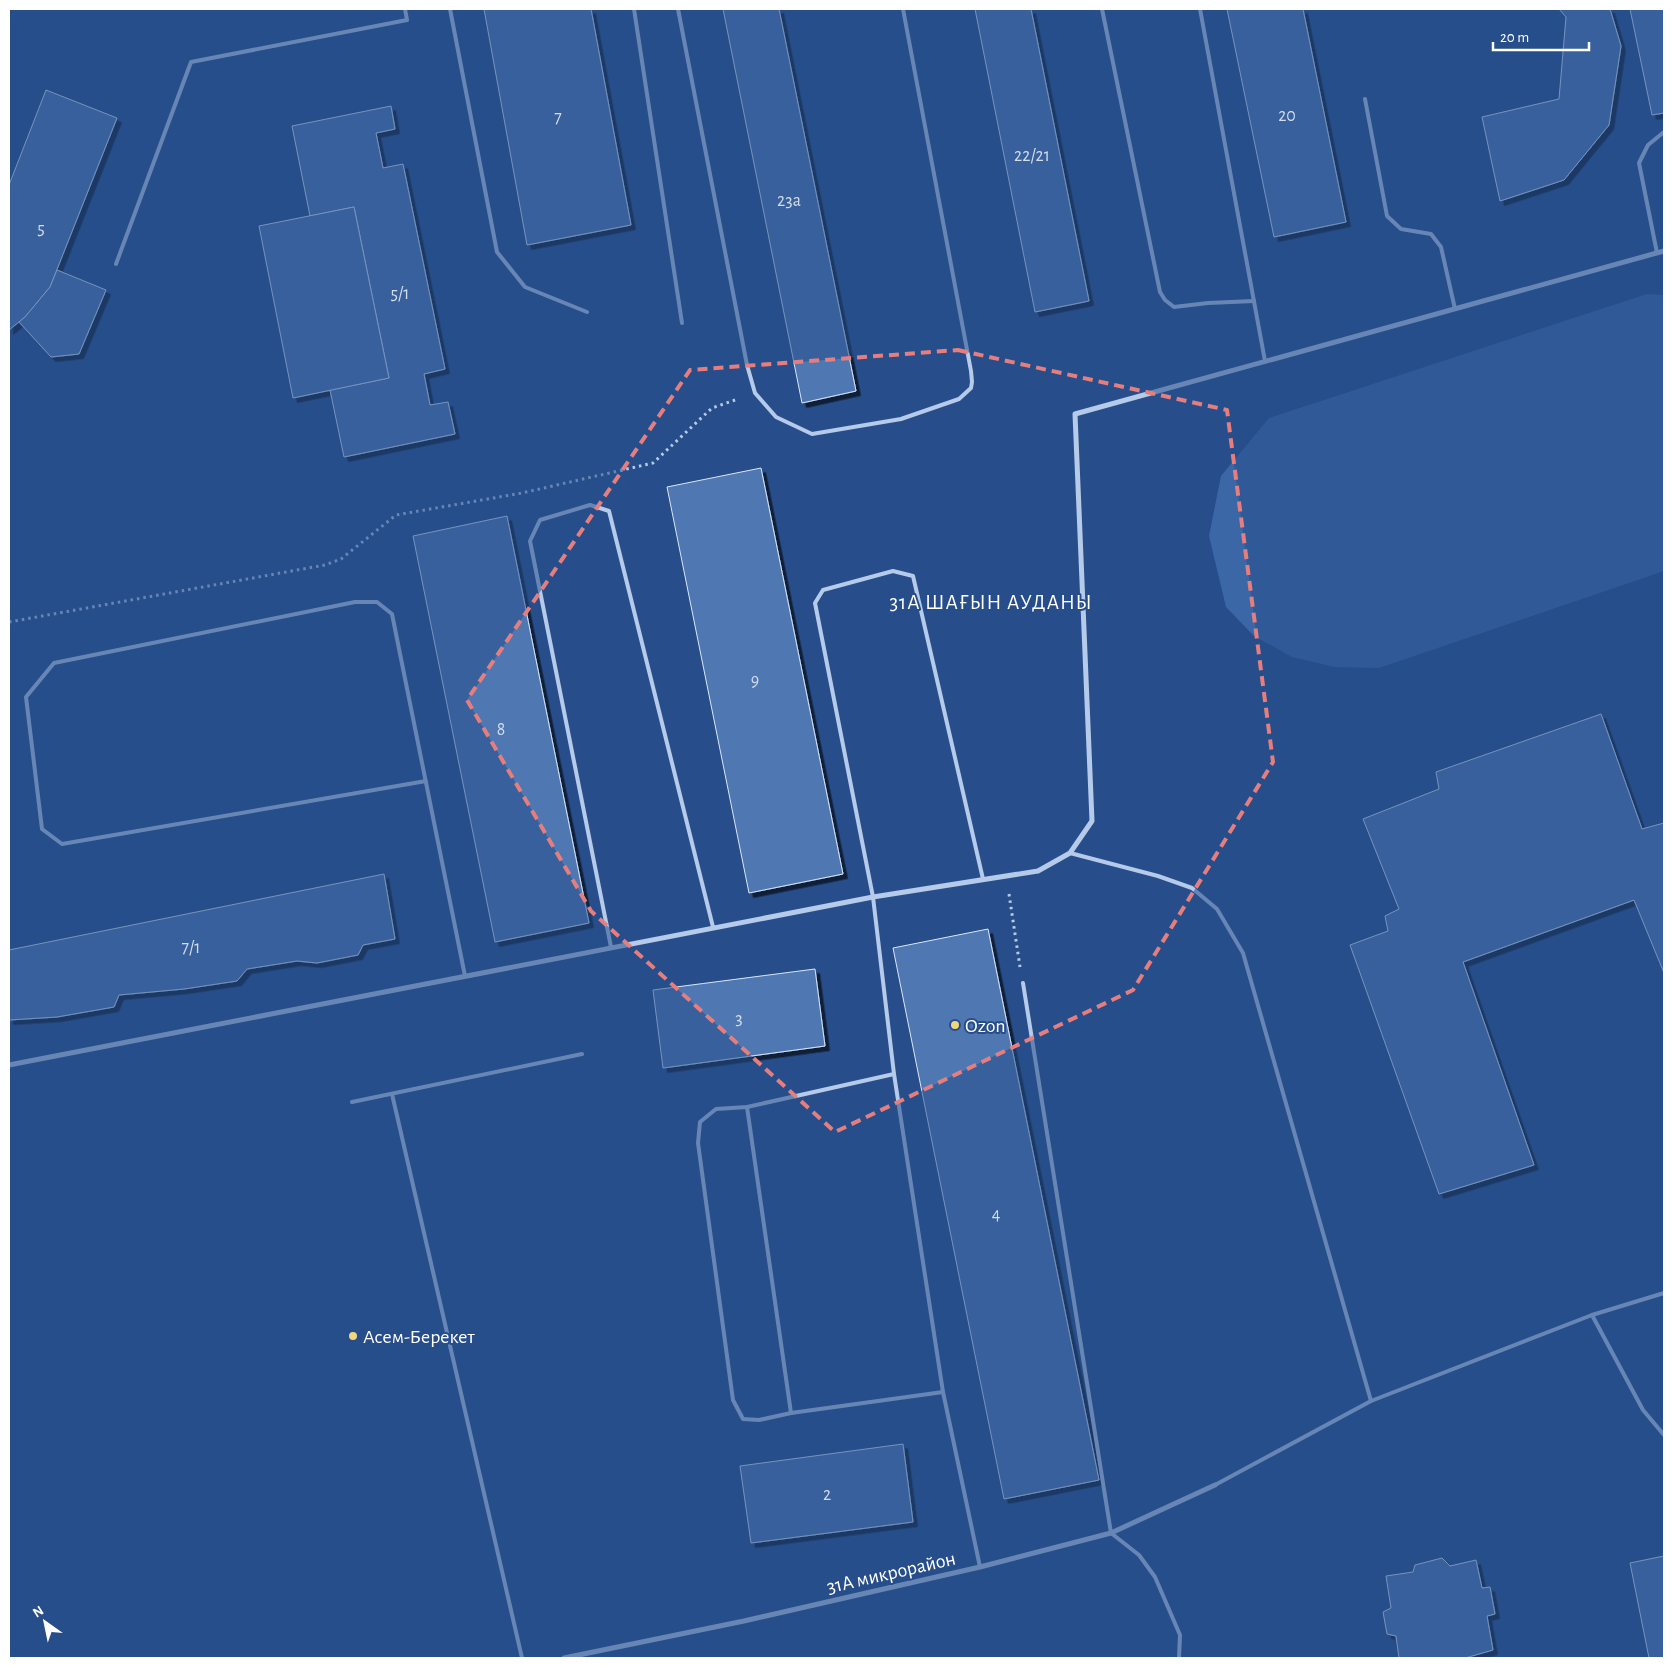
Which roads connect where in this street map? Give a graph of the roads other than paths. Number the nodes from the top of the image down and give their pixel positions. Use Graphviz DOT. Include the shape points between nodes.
graph roads {
  1 [pos="405,9"];
  2 [pos="450,9"];
  3 [pos="634,9"];
  4 [pos="678,9"];
  5 [pos="903,9"];
  6 [pos="1102,9"];
  7 [pos="1200,9"];
  8 [pos="1365,99"];
  9 [pos="1664,132"];
  10 [pos="1664,251"];
  11 [pos="1657,253"];
  12 [pos="116,264"];
  13 [pos="1254,301"];
  14 [pos="1455,309"];
  15 [pos="587,312"];
  16 [pos="682,323"];
  17 [pos="1264,362"];
  18 [pos="426,781"];
  19 [pos="1070,853"];
  20 [pos="983,879"];
  21 [pos="873,897"];
  22 [pos="712,927"];
  23 [pos="610,948"];
  24 [pos="465,976"];
  25 [pos="1023,984"];
  26 [pos="582,1054"];
  27 [pos="9,1065"];
  28 [pos="894,1074"];
  29 [pos="392,1094"];
  30 [pos="352,1102"];
  31 [pos="747,1107"];
  32 [pos="1664,1293"];
  33 [pos="1592,1315"];
  34 [pos="943,1392"];
  35 [pos="1371,1401"];
  36 [pos="790,1414"];
  37 [pos="1664,1435"];
  38 [pos="1215,1485"];
  39 [pos="1111,1533"];
  40 [pos="980,1567"];
  41 [pos="522,1658"];
  42 [pos="564,1658"];
  43 [pos="1179,1658"];
  1 -- 12 [label="lane" via="407,20 191,62"];
  2 -- 15 [label="lane" via="497,252 526,287"];
  3 -- 16 [label="lane"];
  4 -- 5 [label="lane" via="755,393 776,417 812,434 901,419 959,399 971,388 972,371"];
  6 -- 13 [label="lane" via="1164,300 1174,307"];
  7 -- 13 [label="lane"];
  8 -- 14 [label="lane" via="1387,216 1400,229 1431,234 1441,247"];
  9 -- 11 [label="lane" via="1648,145 1639,163"];
  10 -- 11 [label="street"];
  11 -- 14 [label="street"];
  13 -- 17 [label="lane"];
  14 -- 17 [label="street"];
  17 -- 19 [label="street" via="1075,414 1092,821"];
  18 -- 18 [label="lane" via="392,614 377,602 355,602 54,664 26,697 42,829 62,844"];
  18 -- 24 [label="lane"];
  19 -- 20 [label="street" via="1038,871"];
  19 -- 35 [label="lane" via="1192,888 1217,909 1243,953"];
  20 -- 21 [label="street"];
  20 -- 21 [label="lane" via="913,576 893,571 823,590 815,603"];
  21 -- 22 [label="street"];
  21 -- 28 [label="lane"];
  22 -- 23 [label="street"];
  22 -- 23 [label="lane" via="609,511 590,505 540,520 530,540"];
  23 -- 24 [label="street"];
  24 -- 27 [label="street"];
  25 -- 39 [label="lane"];
  26 -- 29 [label="lane"];
  28 -- 31 [label="lane"];
  28 -- 34 [label="lane"];
  29 -- 30 [label="lane"];
  29 -- 41 [label="lane"];
  31 -- 36 [label="lane"];
  31 -- 36 [label="lane" via="716,1109 700,1122 698,1143 733,1400 743,1419 759,1420"];
  32 -- 33 [label="lane"];
  33 -- 35 [label="lane"];
  33 -- 37 [label="lane" via="1643,1410"];
  34 -- 36 [label="lane"];
  34 -- 40 [label="lane"];
  35 -- 38 [label="lane"];
  38 -- 39 [label="street, 31А микрорайон"];
  39 -- 40 [label="street, 31А микрорайон"];
  39 -- 43 [label="lane" via="1139,1555 1155,1577 1180,1635"];
  40 -- 42 [label="street, 31А микрорайон"];
}
